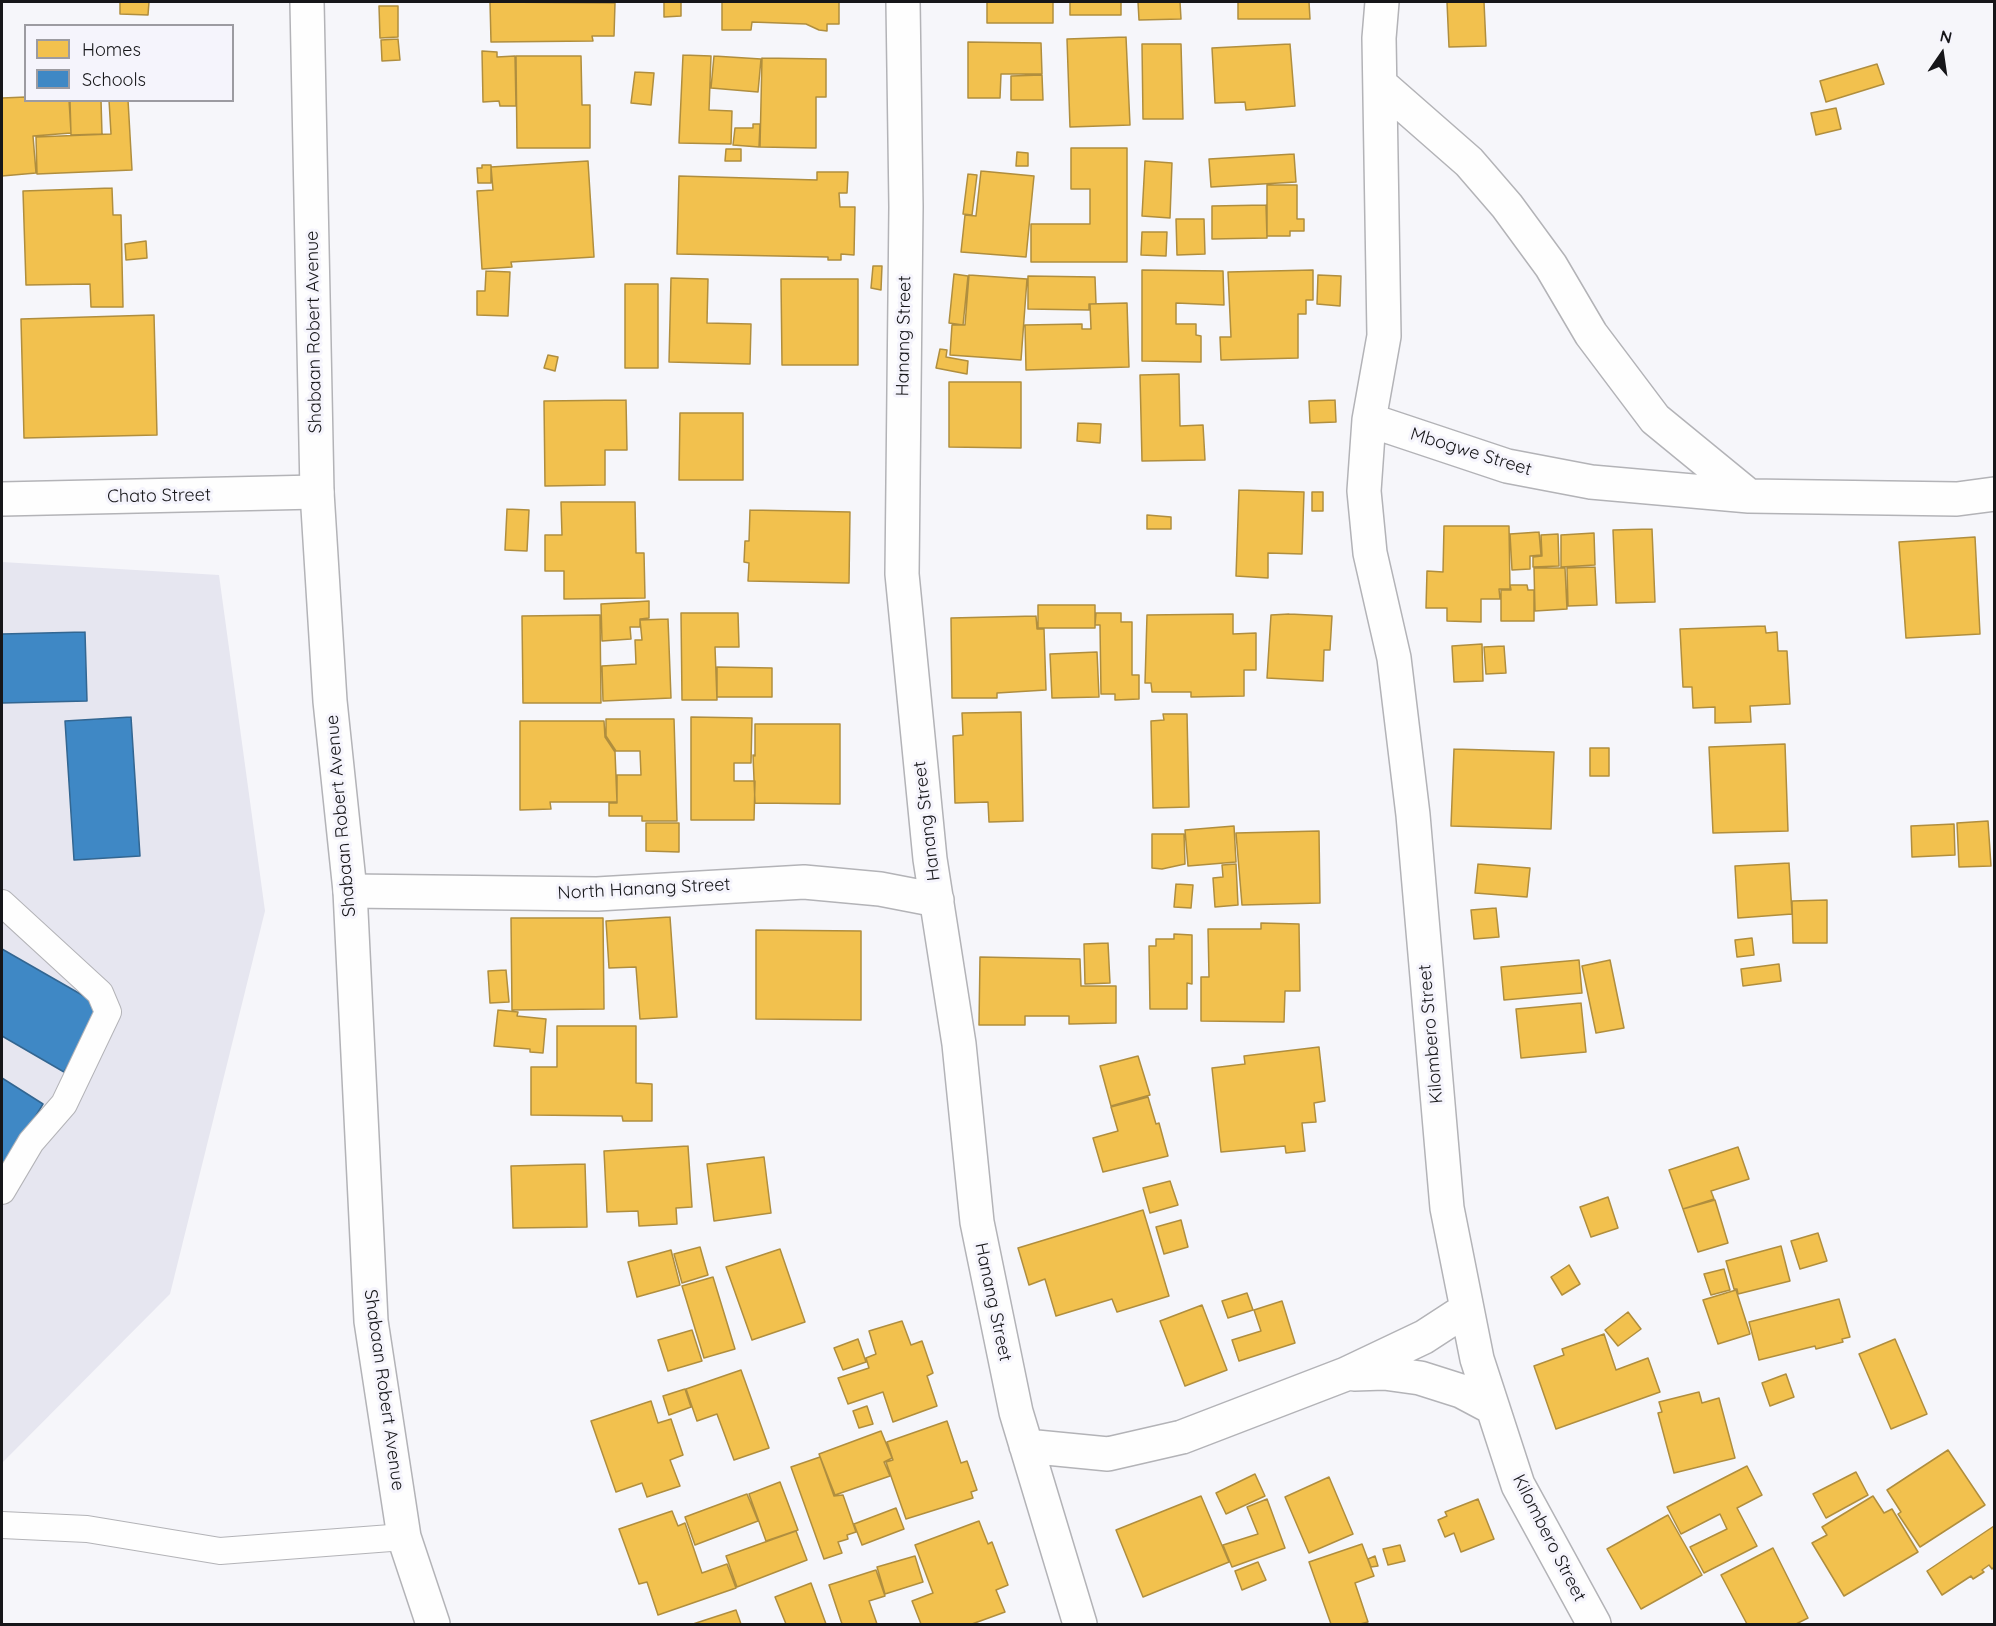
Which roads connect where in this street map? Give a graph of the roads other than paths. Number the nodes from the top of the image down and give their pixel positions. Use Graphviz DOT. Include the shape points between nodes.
graph roads {
  1 [pos="307,2"];
  2 [pos="903,2"];
  3 [pos="1382,2"];
  4 [pos="1380,84"];
  5 [pos="1369,420"];
  6 [pos="317,492"];
  7 [pos="1995,494"];
  8 [pos="1749,496"];
  9 [pos="2,500"];
  10 [pos="350,891"];
  11 [pos="937,900"];
  12 [pos="2,903"];
  13 [pos="2,1191"];
  14 [pos="1467,1309"];
  15 [pos="1346,1374"];
  16 [pos="1493,1408"];
  17 [pos="1026,1446"];
  18 [pos="2,1525"];
  19 [pos="404,1537"];
  20 [pos="433,1624"];
  21 [pos="1080,1624"];
  22 [pos="1594,1624"];
  1 -- 6 [label="street, Shabaan Robert Avenue"];
  2 -- 11 [label="street, Hanang Street" via="906,207 902,573"];
  3 -- 4 [label="street"];
  4 -- 5 [label="street" via="1384,336"];
  4 -- 8 [label="street" via="1469,162 1508,206 1551,266 1591,334 1655,419"];
  5 -- 8 [label="street, Mbogwe Street" via="1507,466 1591,482"];
  5 -- 14 [label="street, Kilombero Street" via="1364,491 1370,553 1394,658 1413,815 1447,1208"];
  6 -- 9 [label="street, Chato Street"];
  6 -- 10 [label="street, Shabaan Robert Avenue" via="330,701"];
  7 -- 8 [label="street, Mbogwe Street" via="1957,499"];
  10 -- 11 [label="street, North Hanang Street" via="597,894 804,882 880,889"];
  10 -- 19 [label="street, Shabaan Robert Avenue" via="370,1321"];
  11 -- 17 [label="street, Hanang Street" via="959,1044 977,1222"];
  12 -- 13 [label="lane" via="100,993 108,1012 64,1104 31,1142"];
  14 -- 15 [label="street" via="1424,1337"];
  14 -- 16 [label="street, Kilombero Street" via="1477,1359"];
  15 -- 16 [label="street" via="1384,1372 1420,1378 1461,1391"];
  15 -- 17 [label="street" via="1182,1437 1108,1454"];
  16 -- 22 [label="street, Kilombero Street" via="1518,1485"];
  17 -- 21 [label="street, Hanang Street"];
  18 -- 19 [label="lane" via="87,1529 220,1551"];
  19 -- 20 [label="street, Shabaan Robert Avenue"];
}
